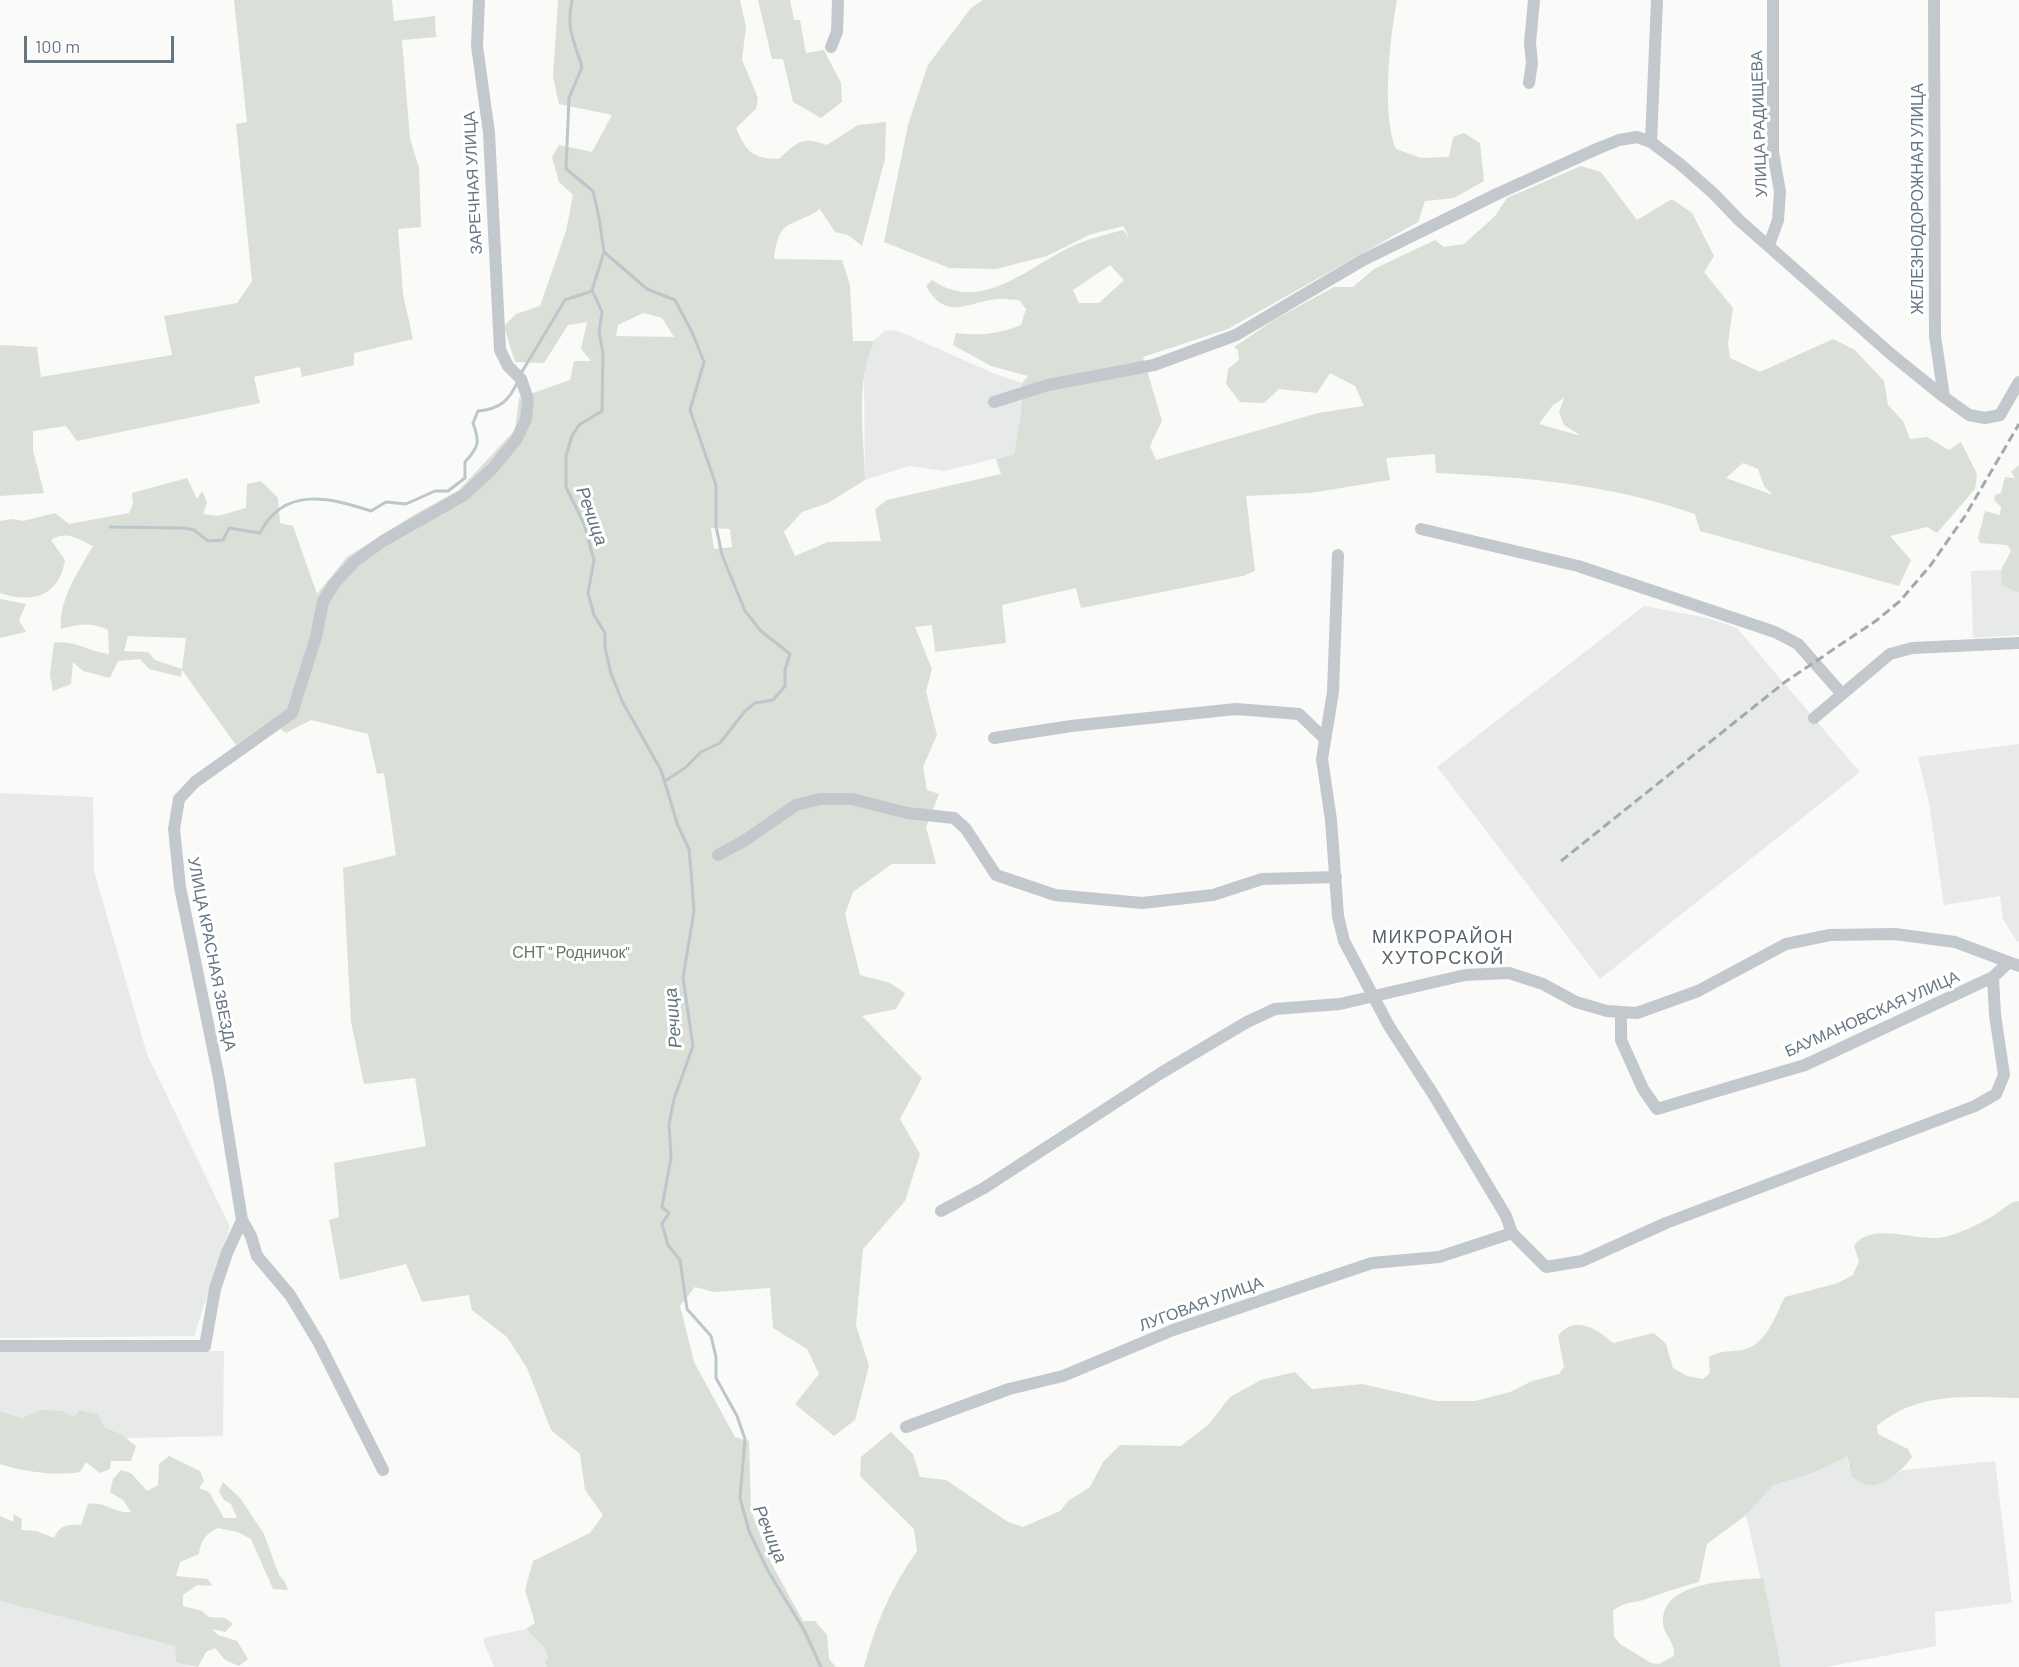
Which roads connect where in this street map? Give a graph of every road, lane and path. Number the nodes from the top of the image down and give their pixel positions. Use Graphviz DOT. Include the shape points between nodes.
graph roads {
  1 [pos="479,0"];
  2 [pos="838,0"];
  3 [pos="1534,0"];
  4 [pos="1657,0"];
  5 [pos="1773,0"];
  6 [pos="1934,0"];
  7 [pos="831,47"];
  8 [pos="1529,83"];
  9 [pos="1651,142"];
  10 [pos="1768,245"];
  11 [pos="2019,382"];
  12 [pos="1944,397"];
  13 [pos="994,402"];
  14 [pos="1421,529"];
  15 [pos="1338,555"];
  16 [pos="2019,643"];
  17 [pos="1842,694"];
  18 [pos="292,713"];
  19 [pos="1814,718"];
  20 [pos="994,738"];
  21 [pos="1325,739"];
  22 [pos="718,855"];
  23 [pos="1335,876"];
  24 [pos="2013,965"];
  25 [pos="1994,978"];
  26 [pos="1374,995"];
  27 [pos="1621,1012"];
  28 [pos="941,1211"];
  29 [pos="242,1220"];
  30 [pos="1512,1233"];
  31 [pos="0,1346"];
  32 [pos="906,1427"];
  33 [pos="383,1470"];
  1 -- 18 [label="street, ЗАРЕЧНАЯ УЛИЦА" via="477,46 489,133 500,350 521,379 528,399 526,419 516,440 464,495 384,541 354,562 334,584 323,602 313,650"];
  2 -- 7 [label="street" via="837,32"];
  3 -- 8 [label="street"];
  4 -- 9 [label="street"];
  5 -- 10 [label="street, УЛИЦА РАДИЩЕВА" via="1773,152 1780,192 1778,220"];
  6 -- 12 [label="street, ЖЕЛЕЗНОДОРОЖНАЯ УЛИЦА" via="1935,336"];
  9 -- 10 [label="street" via="1706,186"];
  9 -- 13 [label="street" via="1637,137 1618,140 1499,193 1363,260 1236,335 1154,365 1048,385"];
  10 -- 12 [label="street"];
  11 -- 12 [label="street" via="2000,414 1985,418 1969,415"];
  14 -- 17 [label="street" via="1578,566 1775,632 1798,644"];
  15 -- 21 [label="street" via="1333,692"];
  16 -- 17 [label="street" via="1912,648 1890,654"];
  17 -- 19 [label="street"];
  18 -- 29 [label="street, УЛИЦА КРАСНАЯ ЗВЕЗДА" via="195,782 178,799 174,814 180,888 221,1087"];
  20 -- 21 [label="street" via="1236,709 1299,714"];
  21 -- 23 [label="street" via="1322,759"];
  22 -- 23 [label="street" via="796,806 820,799 852,800 907,813 954,818 966,829 996,875 1055,895 1142,903 1213,895 1262,879"];
  23 -- 26 [label="street" via="1344,941"];
  24 -- 25 [label="street"];
  24 -- 27 [label="street" via="1955,942 1895,934 1830,935 1786,944 1698,991 1659,1006 1637,1013"];
  25 -- 27 [label="street, БАУМАНОВСКАЯ УЛИЦА" via="1805,1065 1657,1109 1643,1089 1621,1040"];
  25 -- 30 [label="street" via="2004,1076 1996,1094 1975,1107 1666,1223 1582,1261 1546,1267"];
  26 -- 27 [label="street" via="1465,975 1509,973 1543,984 1576,1002"];
  26 -- 28 [label="street" via="1340,1004 1275,1009 1247,1022 984,1188"];
  26 -- 30 [label="street" via="1389,1026 1506,1216"];
  29 -- 31 [label="street" via="215,1289 205,1346"];
  29 -- 33 [label="street, УЛИЦА КРАСНАЯ ЗВЕЗДА" via="257,1256 290,1296 319,1343"];
  30 -- 32 [label="street, ЛУГОВАЯ УЛИЦА" via="1439,1257 1372,1263 1173,1330 1063,1376 1009,1389"];
}
